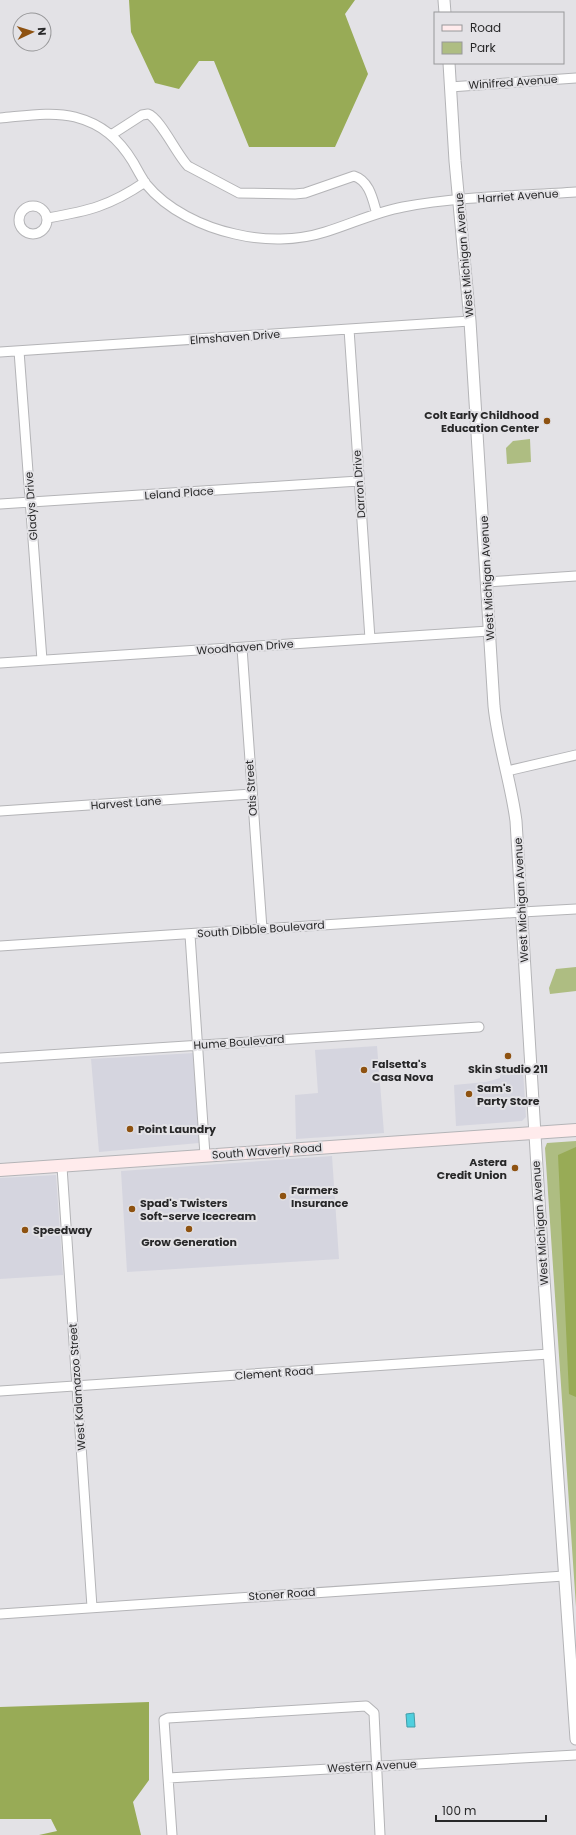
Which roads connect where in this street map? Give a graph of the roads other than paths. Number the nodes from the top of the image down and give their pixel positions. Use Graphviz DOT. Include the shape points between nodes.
graph roads {
  1 [pos="444,0"];
  2 [pos="445,12"];
  3 [pos="449,64"];
  4 [pos="576,78"];
  5 [pos="450,87"];
  6 [pos="0,118"];
  7 [pos="111,134"];
  8 [pos="145,182"];
  9 [pos="576,192"];
  10 [pos="460,200"];
  11 [pos="377,214"];
  12 [pos="48,218"];
  13 [pos="470,321"];
  14 [pos="349,329"];
  15 [pos="19,351"];
  16 [pos="0,352"];
  17 [pos="359,481"];
  18 [pos="30,502"];
  19 [pos="0,504"];
  20 [pos="576,576"];
  21 [pos="486,582"];
  22 [pos="489,631"];
  23 [pos="370,639"];
  24 [pos="242,648"];
  25 [pos="42,660"];
  26 [pos="0,663"];
  27 [pos="576,755"];
  28 [pos="507,771"];
  29 [pos="252,794"];
  30 [pos="0,811"];
  31 [pos="576,909"];
  32 [pos="522,912"];
  33 [pos="262,929"];
  34 [pos="190,934"];
  35 [pos="0,946"];
  36 [pos="479,1026"];
  37 [pos="198,1045"];
  38 [pos="0,1058"];
  39 [pos="576,1130"];
  40 [pos="535,1133"];
  41 [pos="205,1155"];
  42 [pos="62,1167"];
  43 [pos="0,1170"];
  44 [pos="549,1354"];
  45 [pos="78,1386"];
  46 [pos="0,1391"];
  47 [pos="564,1576"];
  48 [pos="92,1607"];
  49 [pos="0,1614"];
  50 [pos="576,1739"];
  51 [pos="576,1755"];
  52 [pos="377,1766"];
  53 [pos="168,1778"];
  54 [pos="172,1835"];
  55 [pos="380,1835"];
  1 -- 2 [label="street"];
  3 -- 5 [label="street, West Michigan Avenue"];
  4 -- 5 [label="street, Winifred Avenue"];
  5 -- 10 [label="street, West Michigan Avenue"];
  6 -- 7 [label="street, Harriet Avenue" via="62,114 83,119"];
  7 -- 8 [label="street, Harriet Avenue" via="122,145"];
  7 -- 11 [label="street" via="148,114 156,120 188,166 238,193 305,193 354,176 363,180 368,187"];
  8 -- 11 [label="street, Harriet Avenue" via="157,196 198,222 235,234 258,238 312,236"];
  8 -- 12 [label="street" via="121,198 94,209"];
  9 -- 10 [label="street, Harriet Avenue"];
  10 -- 11 [label="street, Harriet Avenue" via="403,207"];
  10 -- 13 [label="street, West Michigan Avenue"];
  13 -- 14 [label="street, Elmshaven Drive"];
  13 -- 21 [label="street, West Michigan Avenue"];
  14 -- 15 [label="street, Elmshaven Drive"];
  14 -- 17 [label="street, Darron Drive"];
  15 -- 16 [label="street, Elmshaven Drive"];
  15 -- 18 [label="street, Gladys Drive"];
  17 -- 18 [label="street, Leland Place"];
  17 -- 23 [label="street, Darron Drive"];
  18 -- 19 [label="street, Leland Place"];
  18 -- 25 [label="street, Gladys Drive"];
  20 -- 21 [label="street"];
  21 -- 22 [label="street, West Michigan Avenue"];
  22 -- 23 [label="street, Woodhaven Drive"];
  22 -- 28 [label="street, West Michigan Avenue" via="496,722"];
  23 -- 24 [label="street, Woodhaven Drive"];
  24 -- 25 [label="street, Woodhaven Drive"];
  24 -- 29 [label="street, Otis Street"];
  25 -- 26 [label="street, Woodhaven Drive"];
  27 -- 28 [label="street"];
  28 -- 32 [label="street, West Michigan Avenue" via="516,821"];
  29 -- 30 [label="street, Harvest Lane"];
  29 -- 33 [label="street, Otis Street"];
  31 -- 32 [label="street, South Dibble Boulevard"];
  32 -- 33 [label="street, South Dibble Boulevard"];
  32 -- 40 [label="street, West Michigan Avenue"];
  33 -- 34 [label="street, South Dibble Boulevard"];
  34 -- 35 [label="street, South Dibble Boulevard"];
  34 -- 37 [label="street"];
  36 -- 37 [label="street, Hume Boulevard"];
  37 -- 38 [label="street, Hume Boulevard"];
  37 -- 41 [label="street"];
  39 -- 40 [label="main road, South Waverly Road"];
  40 -- 41 [label="main road, South Waverly Road"];
  40 -- 44 [label="street, West Michigan Avenue"];
  41 -- 42 [label="main road, South Waverly Road"];
  42 -- 43 [label="main road, South Waverly Road"];
  42 -- 45 [label="street, West Kalamazoo Street"];
  44 -- 45 [label="street, Clement Road"];
  44 -- 47 [label="street, West Michigan Avenue"];
  45 -- 46 [label="street, Clement Road"];
  45 -- 48 [label="street, West Kalamazoo Street"];
  47 -- 48 [label="street, Stoner Road"];
  47 -- 50 [label="street, West Michigan Avenue"];
  48 -- 49 [label="street, Stoner Road"];
  51 -- 52 [label="street, Western Avenue"];
  52 -- 53 [label="street, Western Avenue"];
  52 -- 53 [label="street" via="374,1713 366,1706 326,1708 168,1718 164,1720"];
  52 -- 55 [label="street"];
  53 -- 54 [label="street"];
}
